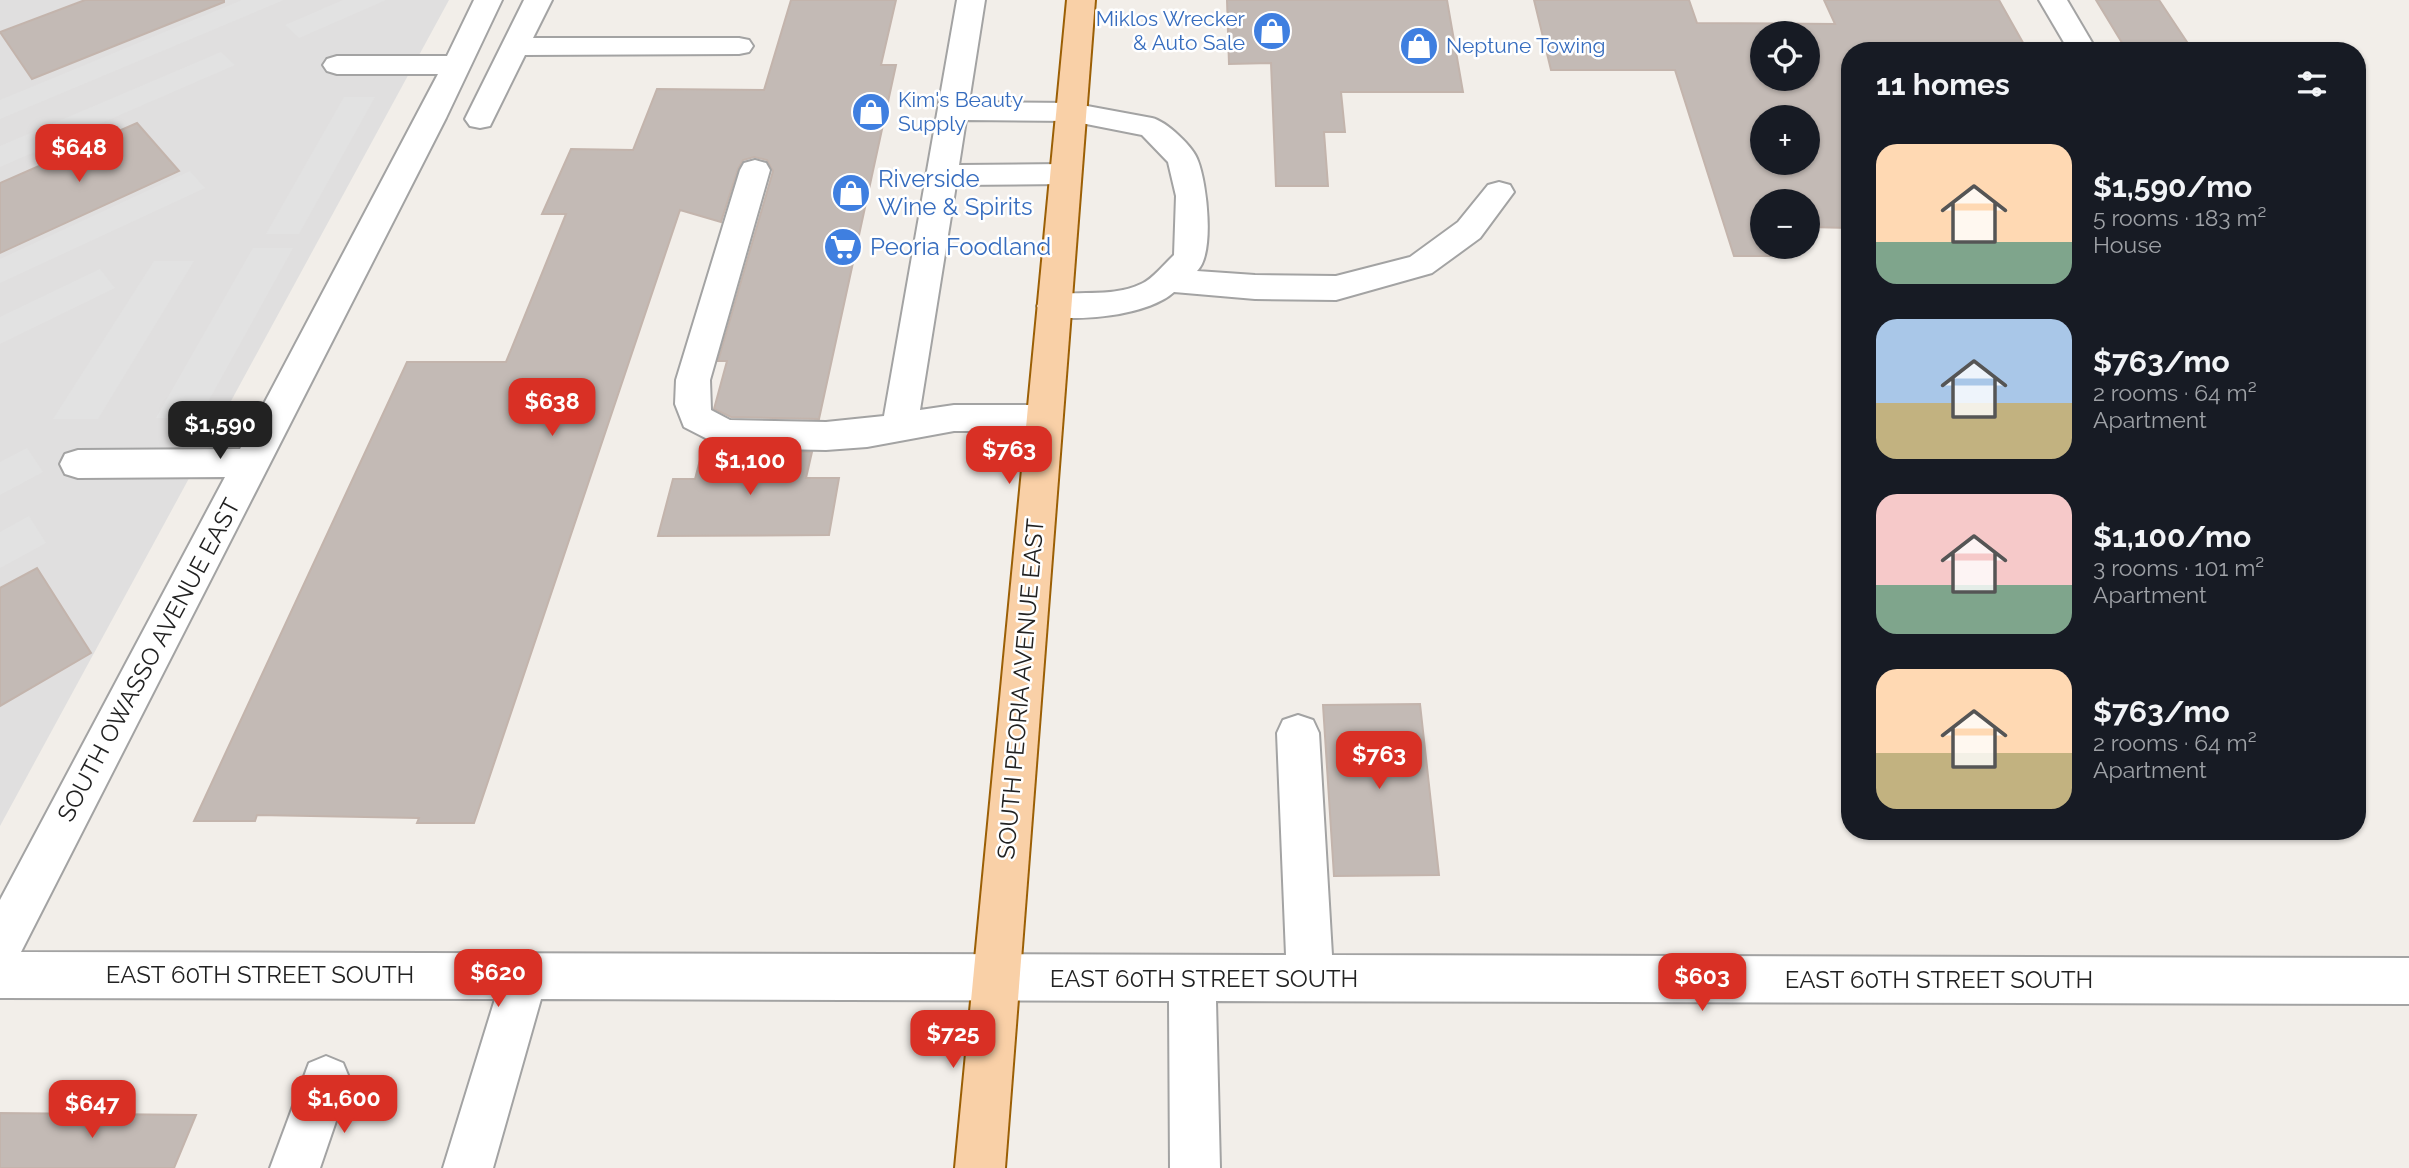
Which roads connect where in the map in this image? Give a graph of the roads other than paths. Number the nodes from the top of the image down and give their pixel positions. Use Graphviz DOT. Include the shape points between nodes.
graph roads {
  1 [pos="488,0"];
  2 [pos="538,0"];
  3 [pos="971,0"];
  4 [pos="1081,0"];
  5 [pos="2053,0"];
  6 [pos="2078,42"];
  7 [pos="739,46"];
  8 [pos="514,47"];
  9 [pos="337,65"];
  10 [pos="458,65"];
  11 [pos="953,111"];
  12 [pos="1071,112"];
  13 [pos="480,119"];
  14 [pos="755,170"];
  15 [pos="1066,174"];
  16 [pos="942,175"];
  17 [pos="1499,192"];
  18 [pos="1167,280"];
  19 [pos="1054,306"];
  20 [pos="1044,418"];
  21 [pos="900,427"];
  22 [pos="251,463"];
  23 [pos="78,464"];
  24 [pos="1298,733"];
  25 [pos="0,946"];
  26 [pos="0,975"];
  27 [pos="524,976"];
  28 [pos="995,978"];
  29 [pos="1192,979"];
  30 [pos="1310,979"];
  31 [pos="2409,981"];
  32 [pos="326,1080"];
  33 [pos="295,1168"];
  34 [pos="468,1168"];
  35 [pos="980,1168"];
  36 [pos="1195,1168"];
  1 -- 10 [label="street, SOUTH OWASSO AVENUE EAST"];
  2 -- 8 [label="street"];
  3 -- 11 [label="street"];
  4 -- 12 [label="main road, SOUTH PEORIA AVENUE EAST"];
  5 -- 6 [label="street"];
  7 -- 8 [label="street"];
  8 -- 13 [label="street"];
  9 -- 10 [label="street"];
  10 -- 22 [label="street, SOUTH OWASSO AVENUE EAST"];
  11 -- 12 [label="street"];
  11 -- 16 [label="street"];
  12 -- 15 [label="main road, SOUTH PEORIA AVENUE EAST"];
  12 -- 18 [label="street" via="1152,127 1184,159 1191,196 1190,259"];
  14 -- 21 [label="street" via="693,380 696,418 725,434 743,435 826,436"];
  15 -- 16 [label="street"];
  15 -- 19 [label="main road, SOUTH PEORIA AVENUE EAST"];
  16 -- 21 [label="street"];
  17 -- 18 [label="street" via="1469,230 1422,265 1336,288"];
  18 -- 19 [label="street" via="1154,292 1118,303"];
  19 -- 20 [label="main road, SOUTH PEORIA AVENUE EAST"];
  20 -- 21 [label="street" via="954,418"];
  20 -- 28 [label="main road, SOUTH PEORIA AVENUE EAST"];
  22 -- 23 [label="street"];
  22 -- 25 [label="street, SOUTH OWASSO AVENUE EAST"];
  24 -- 30 [label="street"];
  26 -- 27 [label="street, EAST 60TH STREET SOUTH"];
  27 -- 28 [label="street, EAST 60TH STREET SOUTH"];
  27 -- 34 [label="street"];
  28 -- 29 [label="street, EAST 60TH STREET SOUTH"];
  28 -- 35 [label="main road, SOUTH PEORIA AVENUE EAST"];
  29 -- 30 [label="street, EAST 60TH STREET SOUTH"];
  29 -- 36 [label="street"];
  30 -- 31 [label="street, EAST 60TH STREET SOUTH"];
  32 -- 33 [label="street"];
}
